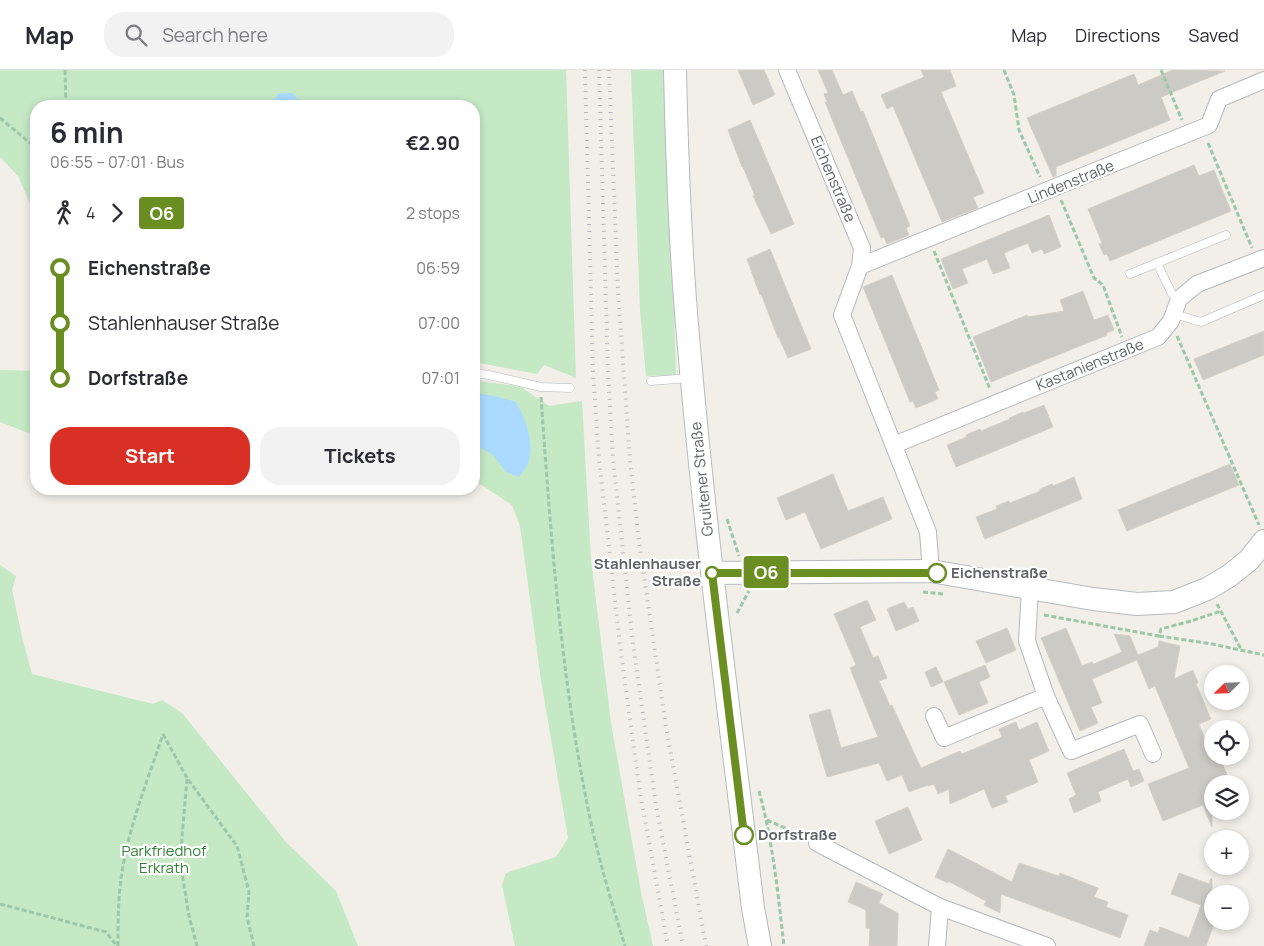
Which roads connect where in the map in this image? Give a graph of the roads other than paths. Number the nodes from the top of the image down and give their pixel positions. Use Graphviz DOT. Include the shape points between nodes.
graph roads {
  1 [pos="675,70"];
  2 [pos="788,70"];
  3 [pos="1264,80"];
  4 [pos="1226,235"];
  5 [pos="1261,259"];
  6 [pos="1157,263"];
  7 [pos="860,266"];
  8 [pos="1130,274"];
  9 [pos="1264,295"];
  10 [pos="1175,311"];
  11 [pos="480,373"];
  12 [pos="691,378"];
  13 [pos="651,381"];
  14 [pos="570,388"];
  15 [pos="894,445"];
  16 [pos="1262,544"];
  17 [pos="931,571"];
  18 [pos="712,573"];
  19 [pos="1030,588"];
  20 [pos="1046,696"];
  21 [pos="934,716"];
  22 [pos="1153,754"];
  23 [pos="818,843"];
  24 [pos="940,907"];
  25 [pos="760,946"];
  26 [pos="937,946"];
  27 [pos="1047,946"];
  1 -- 12 [label="main road, Gruitener Straße" via="682,256"];
  2 -- 7 [label="street, Eichenstraße" via="862,248"];
  3 -- 7 [label="street, Lindenstraße" via="1219,99 1209,125 1050,186"];
  4 -- 6 [label="lane"];
  5 -- 10 [label="street, Kastanienstraße" via="1197,284"];
  6 -- 8 [label="lane"];
  6 -- 10 [label="lane" via="1172,294"];
  7 -- 15 [label="street, Eichenstraße" via="842,315"];
  9 -- 10 [label="lane" via="1201,322"];
  10 -- 15 [label="street, Kastanienstraße" via="1158,337"];
  11 -- 14 [label="lane" via="541,387"];
  12 -- 13 [label="lane"];
  12 -- 18 [label="main road, Gruitener Straße"];
  15 -- 17 [label="street, Eichenstraße" via="928,532"];
  16 -- 19 [label="main road" via="1229,576 1174,602 1137,604"];
  17 -- 18 [label="main road"];
  17 -- 19 [label="main road"];
  18 -- 25 [label="main road, Gruitener Straße"];
  19 -- 20 [label="street" via="1027,641"];
  20 -- 21 [label="street" via="944,738"];
  20 -- 22 [label="street" via="1071,751 1140,724"];
  23 -- 24 [label="street"];
  24 -- 26 [label="street"];
  24 -- 27 [label="street"];
}
